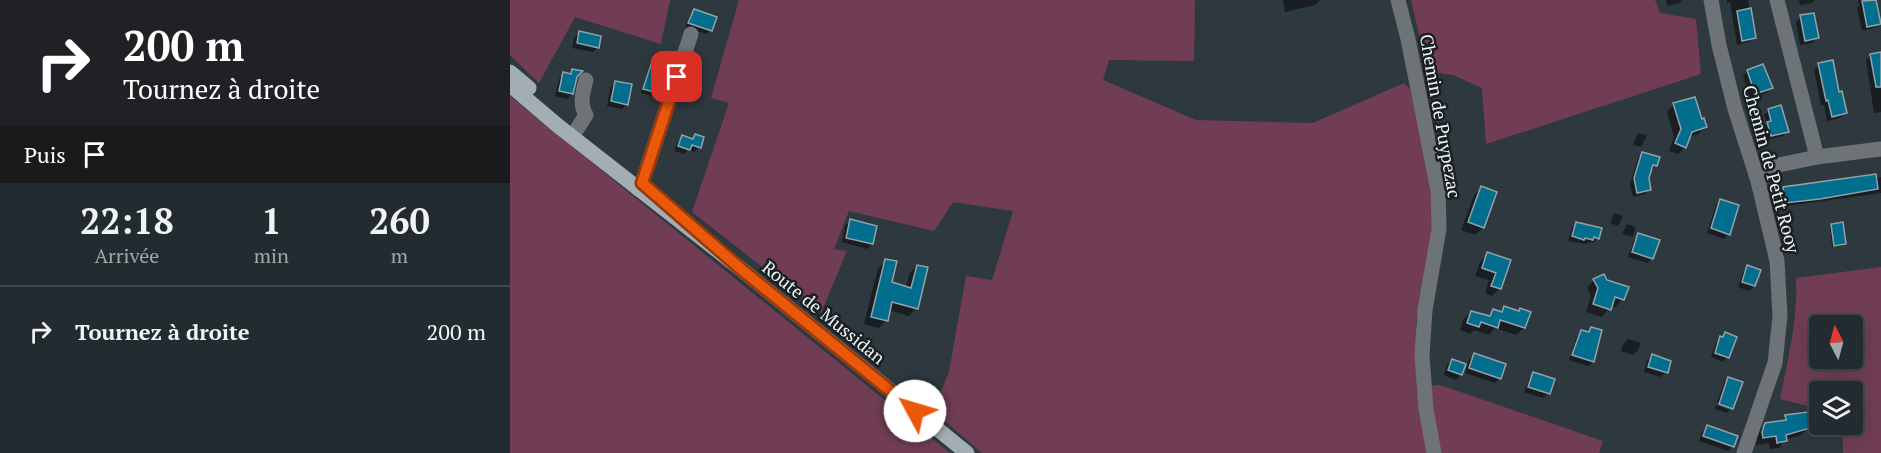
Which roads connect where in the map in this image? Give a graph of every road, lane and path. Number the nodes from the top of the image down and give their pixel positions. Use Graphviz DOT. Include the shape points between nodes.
graph roads {
  1 [pos="1398,0"];
  2 [pos="1711,0"];
  3 [pos="1777,0"];
  4 [pos="691,34"];
  5 [pos="510,72"];
  6 [pos="586,80"];
  7 [pos="510,85"];
  8 [pos="577,129"];
  9 [pos="1881,149"];
  10 [pos="1817,157"];
  11 [pos="1758,181"];
  12 [pos="640,186"];
  13 [pos="967,453"];
  14 [pos="1434,453"];
  15 [pos="1744,453"];
  1 -- 14 [label="street, Chemin de Puypezac" via="1438,190 1439,229 1425,310 1422,355"];
  2 -- 11 [label="street, Chemin de Petit Rooy" via="1735,109"];
  3 -- 10 [label="street"];
  4 -- 12 [label="street"];
  5 -- 8 [label="main road, Route de Mussidan"];
  6 -- 8 [label="street" via="582,96 586,115"];
  7 -- 12 [label="main road, Route de Mussidan"];
  8 -- 12 [label="main road, Route de Mussidan"];
  9 -- 10 [label="street"];
  10 -- 11 [label="street" via="1774,166"];
  11 -- 15 [label="street, Chemin de Petit Rooy" via="1777,261 1780,316 1775,363"];
  12 -- 13 [label="main road, Route de Mussidan"];
}
